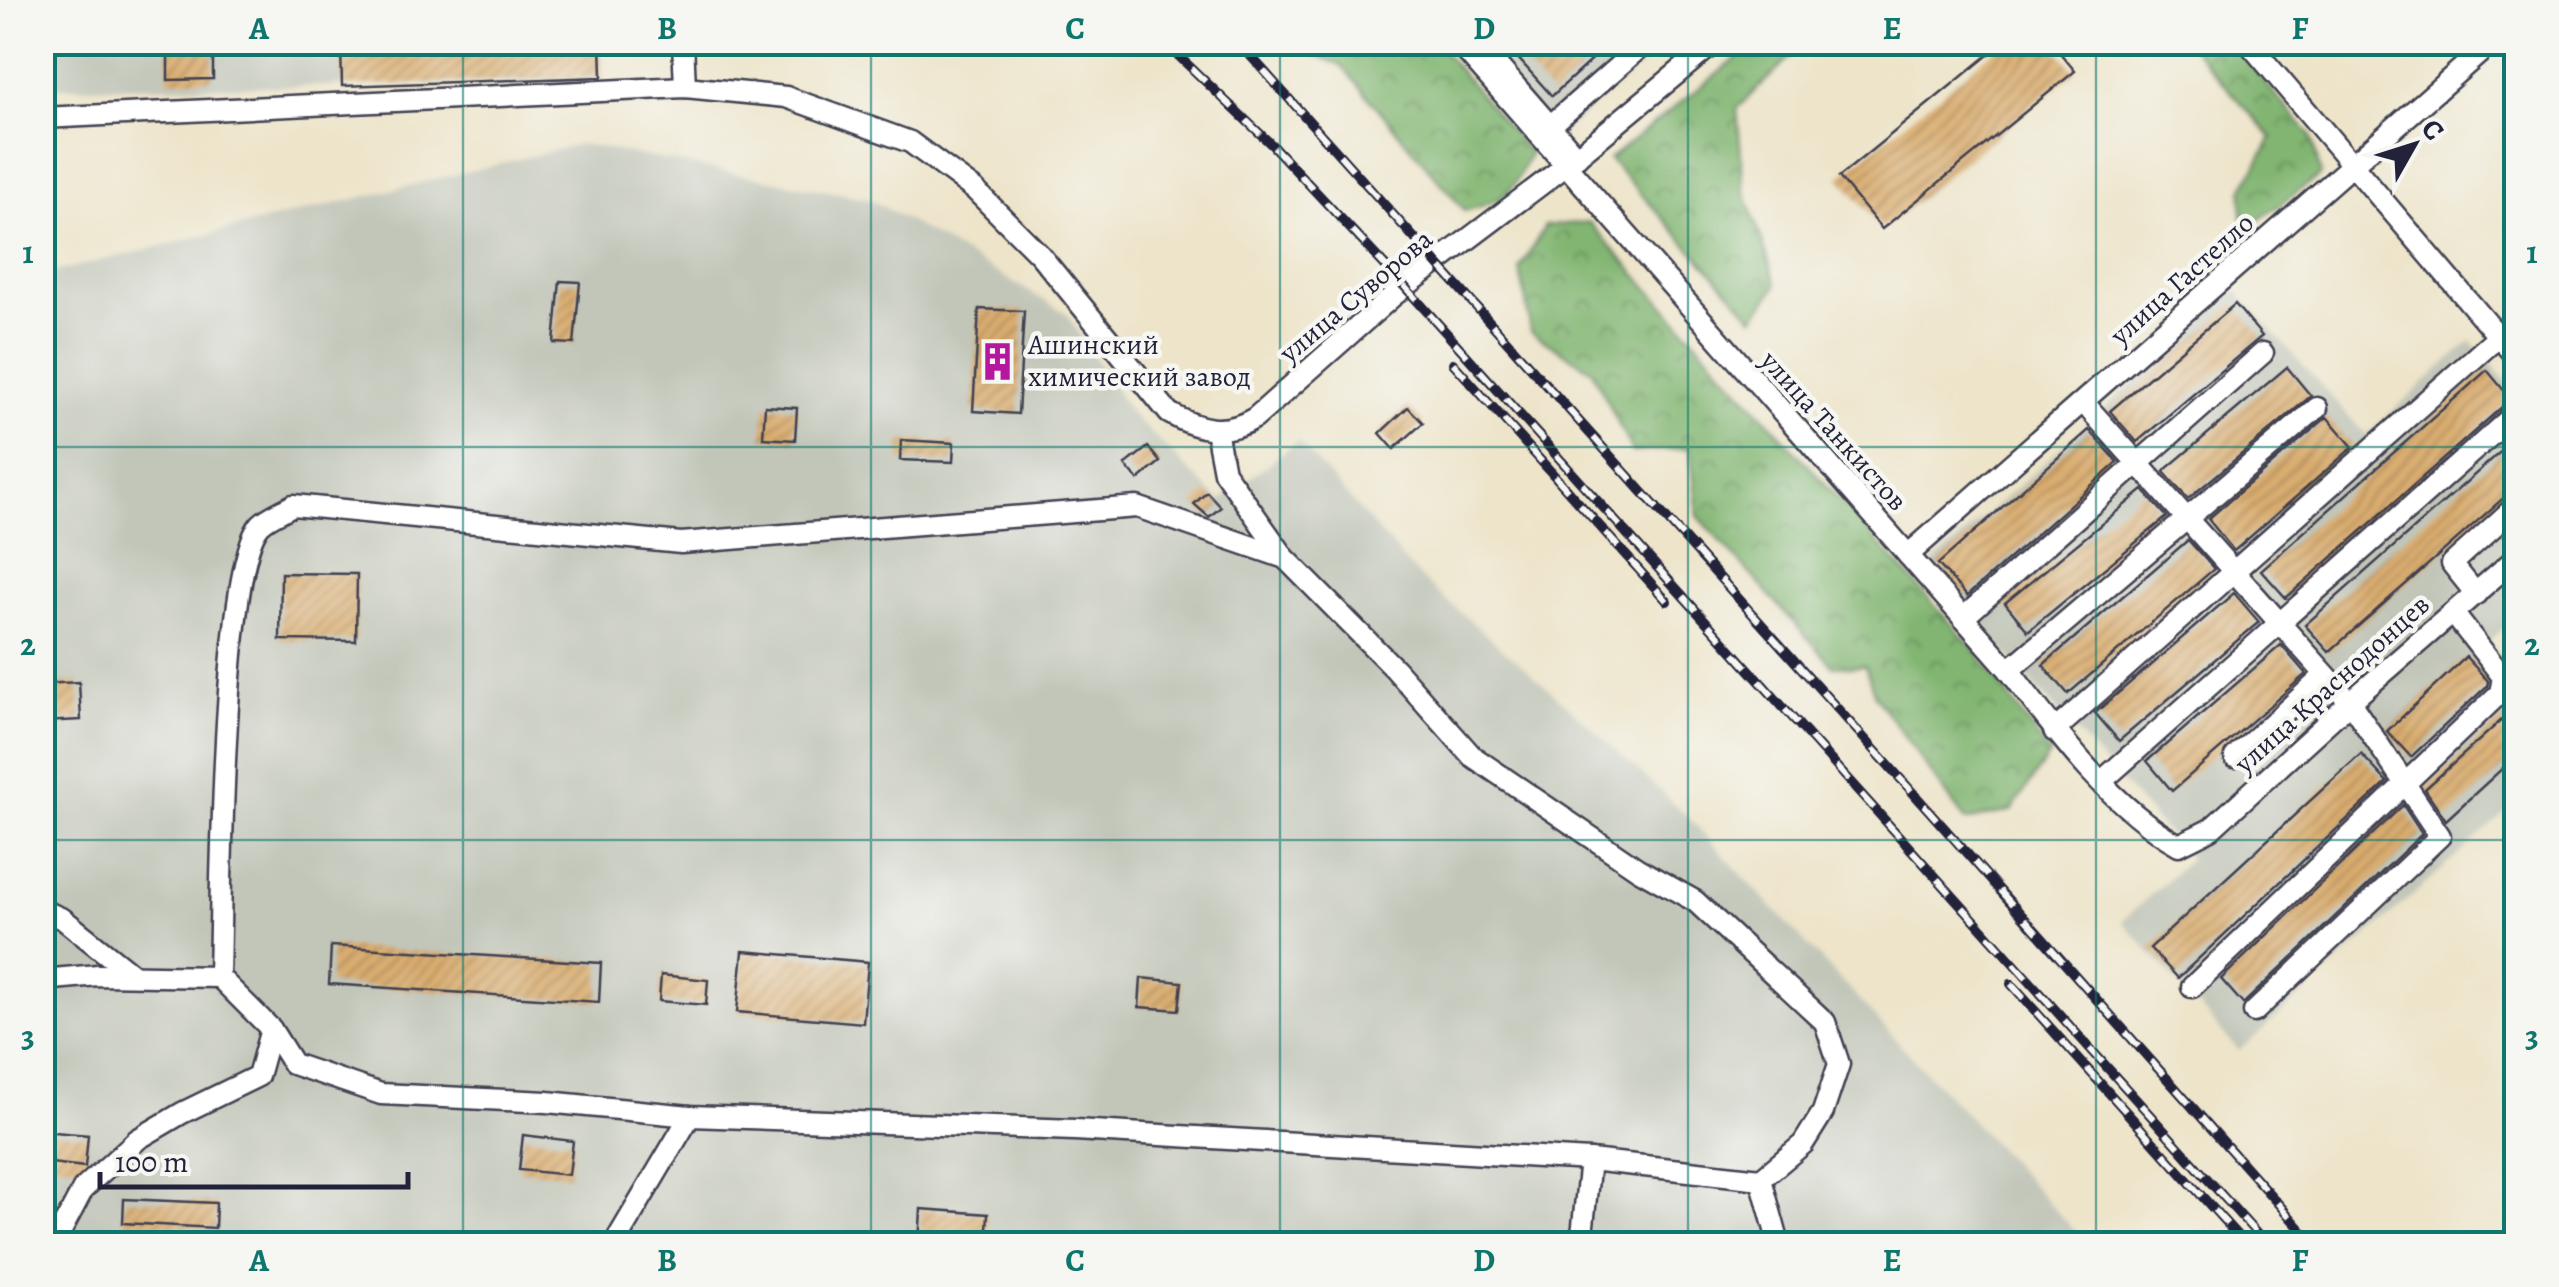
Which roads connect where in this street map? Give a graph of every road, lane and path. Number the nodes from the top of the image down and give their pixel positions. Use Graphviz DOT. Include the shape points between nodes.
graph roads {
  1 [pos="683,42"];
  2 [pos="1458,42"];
  3 [pos="1477,42"];
  4 [pos="1512,42"];
  5 [pos="1646,42"];
  6 [pos="1714,42"];
  7 [pos="2248,42"];
  8 [pos="2492,42"];
  9 [pos="1492,60"];
  10 [pos="685,87"];
  11 [pos="42,118"];
  12 [pos="1550,126"];
  13 [pos="1570,162"];
  14 [pos="2352,164"];
  15 [pos="2499,336"];
  16 [pos="2263,352"];
  17 [pos="2516,356"];
  18 [pos="2084,402"];
  19 [pos="2317,408"];
  20 [pos="2516,413"];
  21 [pos="1216,430"];
  22 [pos="2136,463"];
  23 [pos="2516,506"];
  24 [pos="2184,518"];
  25 [pos="1908,556"];
  26 [pos="1285,558"];
  27 [pos="2516,558"];
  28 [pos="2231,571"];
  29 [pos="2476,594"];
  30 [pos="2453,613"];
  31 [pos="1964,618"];
  32 [pos="2279,624"];
  33 [pos="2009,670"];
  34 [pos="2325,675"];
  35 [pos="2350,702"];
  36 [pos="2054,731"];
  37 [pos="2235,757"];
  38 [pos="2102,781"];
  39 [pos="2403,784"];
  40 [pos="2180,845"];
  41 [pos="42,910"];
  42 [pos="133,976"];
  43 [pos="219,977"];
  44 [pos="42,980"];
  45 [pos="2192,987"];
  46 [pos="2254,1012"];
  47 [pos="271,1029"];
  48 [pos="690,1116"];
  49 [pos="1590,1160"];
  50 [pos="1761,1179"];
  51 [pos="54,1244"];
  52 [pos="617,1244"];
  53 [pos="1581,1244"];
  54 [pos="1779,1244"];
  1 -- 10 [label="street"];
  2 -- 13 [label="street, улица Танкистов"];
  3 -- 9 [label="street"];
  4 -- 9 [label="street"];
  5 -- 12 [label="street"];
  6 -- 13 [label="street, улица Суворова"];
  7 -- 14 [label="street"];
  8 -- 14 [label="street, улица Гастелло"];
  9 -- 12 [label="street"];
  10 -- 11 [label="street"];
  10 -- 21 [label="street" via="786,98 910,142 975,190 1040,255 1170,413"];
  12 -- 13 [label="street"];
  13 -- 21 [label="street, улица Суворова" via="1394,295 1255,418"];
  13 -- 25 [label="street, улица Танкистов"];
  14 -- 15 [label="street"];
  14 -- 18 [label="street, улица Гастелло"];
  15 -- 17 [label="street"];
  15 -- 28 [label="street"];
  16 -- 22 [label="street"];
  18 -- 22 [label="street"];
  18 -- 25 [label="street, улица Гастелло"];
  19 -- 24 [label="street"];
  20 -- 32 [label="street"];
  21 -- 26 [label="street" via="1224,472"];
  22 -- 24 [label="street"];
  22 -- 31 [label="street"];
  23 -- 29 [label="street" via="2452,564"];
  24 -- 28 [label="street"];
  24 -- 33 [label="street"];
  25 -- 31 [label="street, улица Танкистов"];
  26 -- 43 [label="street" via="1137,507 680,543 293,505 259,526 240,576 225,758"];
  26 -- 50 [label="street" via="1472,756 1695,901 1824,1022 1838,1064 1823,1112 1803,1144"];
  27 -- 29 [label="street, улица Краснодонцев"];
  28 -- 32 [label="street"];
  28 -- 36 [label="street"];
  29 -- 30 [label="street, улица Краснодонцев"];
  30 -- 35 [label="street, улица Краснодонцев"];
  30 -- 39 [label="street" via="2503,677 2500,693"];
  31 -- 33 [label="street, улица Танкистов"];
  32 -- 34 [label="street"];
  32 -- 38 [label="street"];
  33 -- 36 [label="street, улица Танкистов"];
  34 -- 35 [label="street"];
  34 -- 37 [label="street"];
  35 -- 39 [label="street"];
  35 -- 40 [label="street, улица Краснодонцев" via="2211,829"];
  36 -- 38 [label="street, улица Танкистов"];
  38 -- 40 [label="street, улица Танкистов" via="2155,832"];
  39 -- 45 [label="street"];
  39 -- 46 [label="street" via="2440,836"];
  41 -- 42 [label="street"];
  42 -- 43 [label="street"];
  42 -- 44 [label="street"];
  43 -- 47 [label="street"];
  47 -- 48 [label="street" via="293,1064 380,1094"];
  47 -- 51 [label="street" via="258,1076 138,1139 83,1189"];
  48 -- 49 [label="street"];
  48 -- 52 [label="street"];
  49 -- 50 [label="street"];
  49 -- 53 [label="street"];
  50 -- 54 [label="street"];
}
